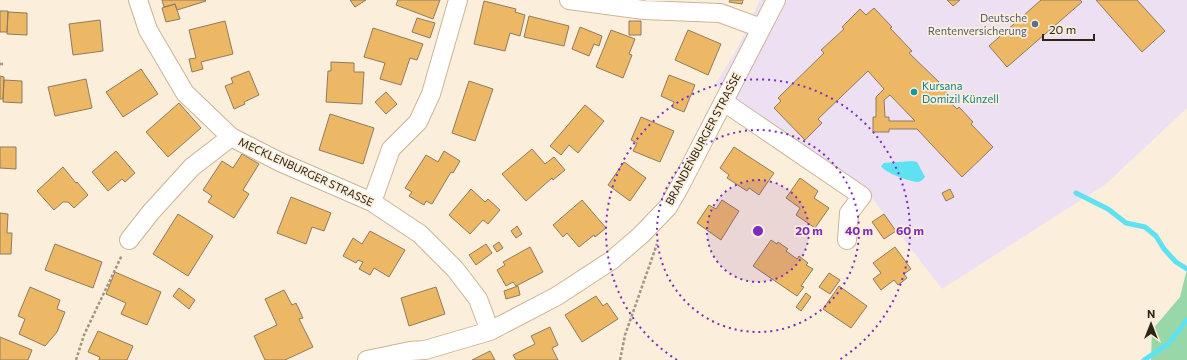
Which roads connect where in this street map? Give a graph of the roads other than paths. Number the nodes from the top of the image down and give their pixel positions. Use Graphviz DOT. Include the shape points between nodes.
graph roads {
  1 [pos="138,0"];
  2 [pos="458,0"];
  3 [pos="569,0"];
  4 [pos="776,0"];
  5 [pos="761,28"];
  6 [pos="724,102"];
  7 [pos="231,137"];
  8 [pos="372,202"];
  9 [pos="129,240"];
  10 [pos="847,240"];
  11 [pos="490,330"];
  12 [pos="367,360"];
  1 -- 7 [label="street, MECKLENBURGER STRASSE" via="148,30 184,93"];
  2 -- 8 [label="street" via="431,94 418,122 391,149"];
  3 -- 5 [label="street" via="644,10 720,13"];
  4 -- 5 [label="street, BRANDENBURGER STRASSE"];
  5 -- 6 [label="street, BRANDENBURGER STRASSE"];
  6 -- 10 [label="street" via="862,196 849,213"];
  6 -- 11 [label="street, BRANDENBURGER STRASSE" via="671,201 641,235 612,260 557,296"];
  7 -- 8 [label="street, MECKLENBURGER STRASSE" via="280,162"];
  7 -- 9 [label="street, MECKLENBURGER STRASSE" via="192,168"];
  8 -- 11 [label="street, MECKLENBURGER STRASSE" via="420,234 455,269 478,299"];
  11 -- 12 [label="street, BRANDENBURGER STRASSE" via="425,350"];
}
